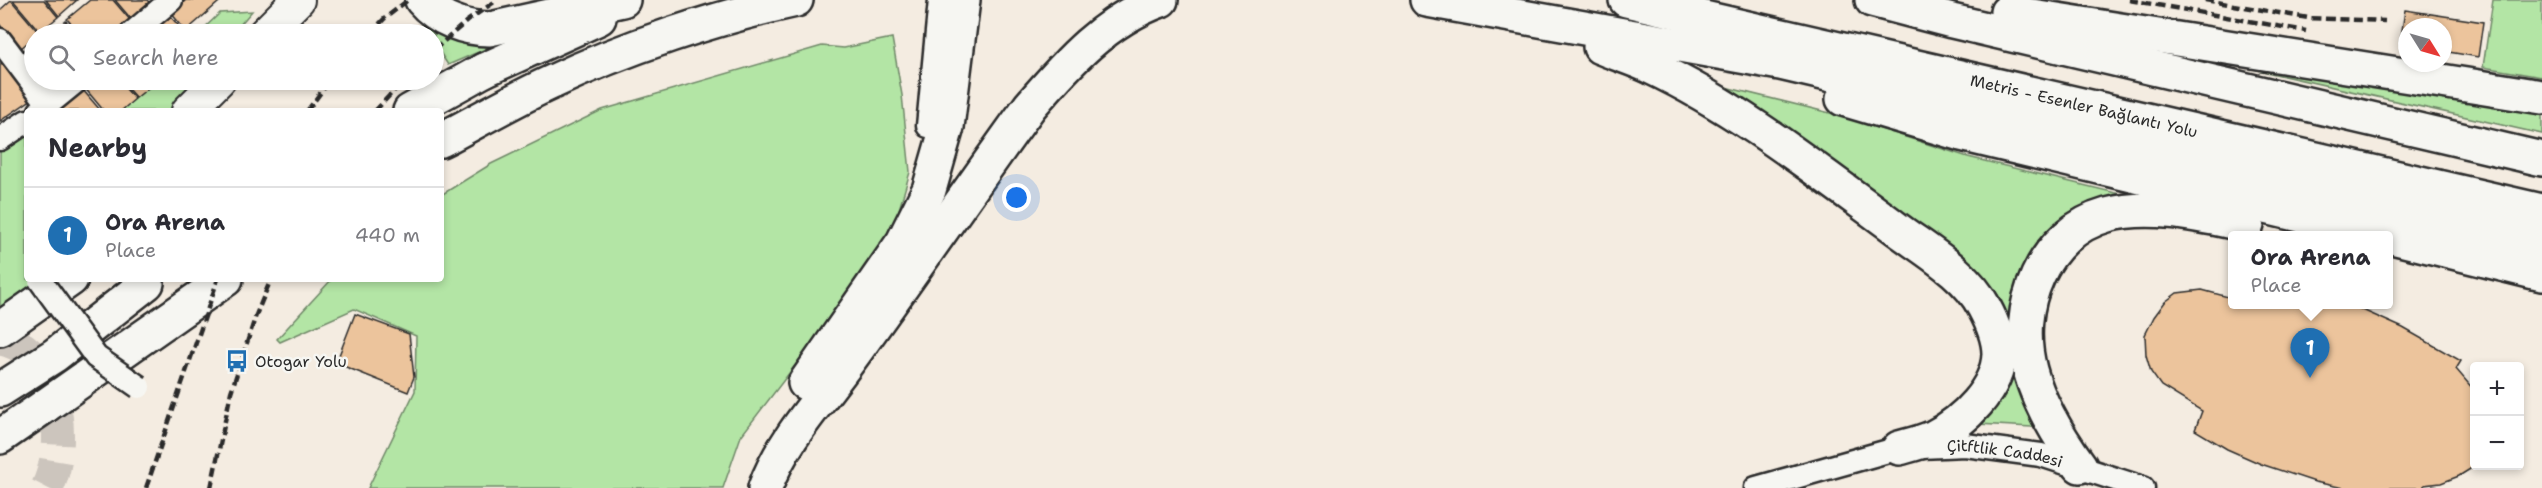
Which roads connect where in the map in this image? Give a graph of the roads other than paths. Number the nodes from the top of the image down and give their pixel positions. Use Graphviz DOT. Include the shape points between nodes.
graph roads {
  1 [pos="171,0"];
  2 [pos="298,0"];
  3 [pos="422,0"];
  4 [pos="623,0"];
  5 [pos="645,0"];
  6 [pos="796,0"];
  7 [pos="940,0"];
  8 [pos="963,0"];
  9 [pos="1161,0"];
  10 [pos="1427,0"];
  11 [pos="1626,0"];
  12 [pos="1872,0"];
  13 [pos="1948,0"];
  14 [pos="1511,15"];
  15 [pos="143,24"];
  16 [pos="274,24"];
  17 [pos="1605,33"];
  18 [pos="0,40"];
  19 [pos="24,77"];
  20 [pos="32,90"];
  21 [pos="66,90"];
  22 [pos="209,90"];
  23 [pos="2542,97"];
  24 [pos="44,108"];
  25 [pos="191,108"];
  26 [pos="415,108"];
  27 [pos="24,123"];
  28 [pos="947,126"];
  29 [pos="444,138"];
  30 [pos="0,139"];
  31 [pos="2542,159"];
  32 [pos="2542,212"];
  33 [pos="2276,231"];
  34 [pos="2367,231"];
  35 [pos="2393,237"];
  36 [pos="2542,242"];
  37 [pos="2393,256"];
  38 [pos="2542,274"];
  39 [pos="54,282"];
  40 [pos="57,282"];
  41 [pos="148,282"];
  42 [pos="149,282"];
  43 [pos="222,282"];
  44 [pos="0,329"];
  45 [pos="840,353"];
  46 [pos="0,362"];
  47 [pos="139,387"];
  48 [pos="0,390"];
  49 [pos="0,437"];
  50 [pos="1899,448"];
  51 [pos="2080,466"];
  52 [pos="746,488"];
  53 [pos="765,488"];
  54 [pos="1756,488"];
  55 [pos="2143,488"];
  1 -- 15 [label="street"];
  2 -- 16 [label="street"];
  3 -- 4 [label="main road" via="454,22 473,29 490,29"];
  5 -- 26 [label="main road" via="484,70"];
  6 -- 29 [label="main road" via="732,16 631,50 550,82"];
  7 -- 28 [label="street" via="928,126"];
  8 -- 28 [label="main road"];
  9 -- 45 [label="main road" via="1126,15 1092,40 1053,79"];
  10 -- 14 [label="main road"];
  11 -- 32 [label="main road, Metris - Esenler Bağlantı Yolu"];
  12 -- 31 [label="main road"];
  13 -- 23 [label="main road"];
  14 -- 17 [label="main road"];
  14 -- 50 [label="main road" via="1648,65 1719,103 1834,183 1970,287 1994,328 1999,355 1992,380 1979,401 1958,420 1934,437"];
  17 -- 34 [label="main road" via="1961,134"];
  17 -- 36 [label="main road" via="1780,63"];
  18 -- 19 [label="street"];
  20 -- 24 [label="street"];
  21 -- 24 [label="street"];
  22 -- 25 [label="street"];
  27 -- 30 [label="street"];
  28 -- 45 [label="main road" via="936,171 919,212"];
  33 -- 51 [label="main road" via="2190,214 2127,211 2082,225 2049,256 2029,298 2029,367 2064,444"];
  35 -- 38 [label="main road"];
  37 -- 38 [label="main road" via="2479,273"];
  39 -- 44 [label="main road"];
  40 -- 47 [label="street, bridge" via="96,357"];
  41 -- 46 [label="main road" via="85,321"];
  42 -- 48 [label="main road" via="55,355"];
  43 -- 49 [label="main road"];
  45 -- 52 [label="main road" via="780,417"];
  45 -- 53 [label="main road" via="771,471"];
  50 -- 51 [label="street, Çitftlik Caddesi" via="2001,448"];
  50 -- 54 [label="street, Çitftlik Caddesi"];
  51 -- 55 [label="street, Çitftlik Caddesi"];
}
